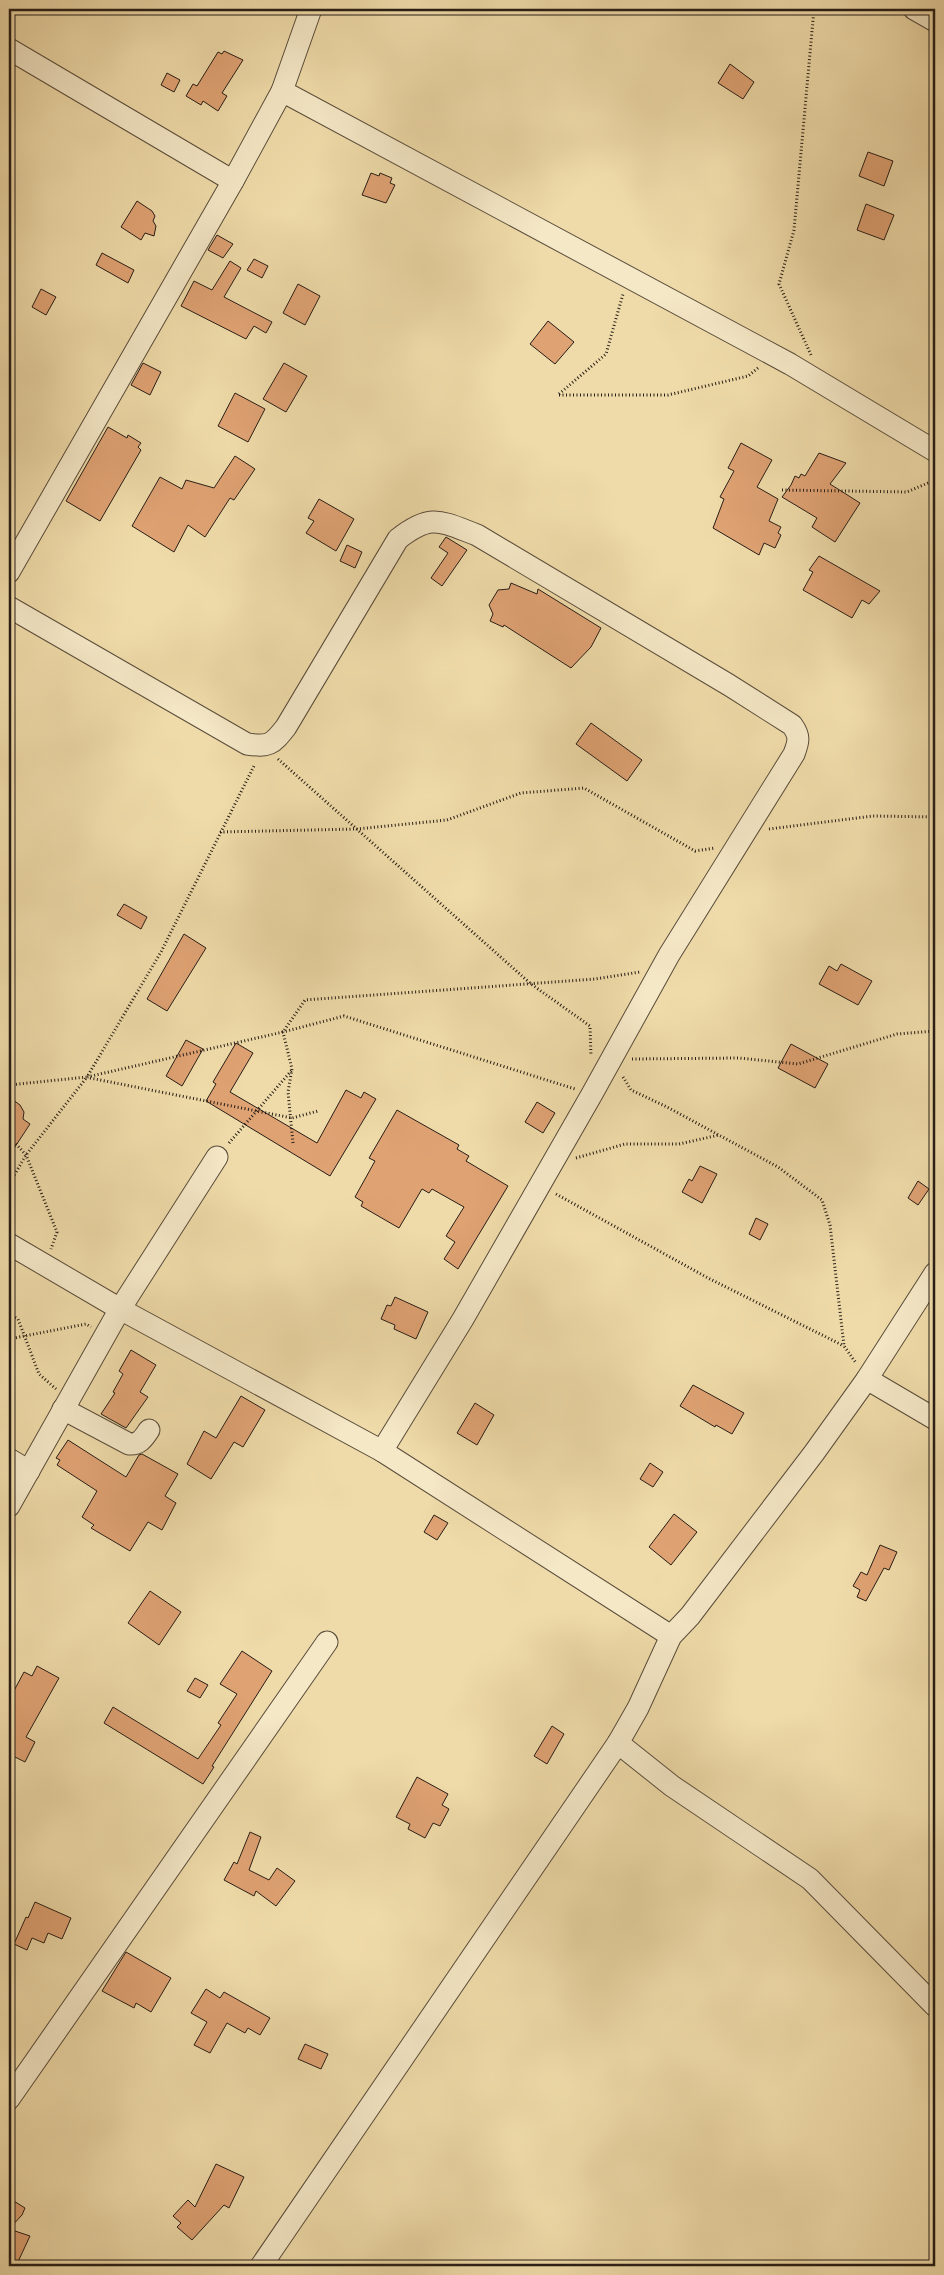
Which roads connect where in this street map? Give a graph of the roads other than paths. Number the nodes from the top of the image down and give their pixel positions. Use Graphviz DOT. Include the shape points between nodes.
graph roads {
  1 [pos="311,9"];
  2 [pos="914,9"];
  3 [pos="935,21"];
  4 [pos="9,49"];
  5 [pos="282,91"];
  6 [pos="233,181"];
  7 [pos="935,451"];
  8 [pos="9,572"];
  9 [pos="9,607"];
  10 [pos="217,1157"];
  11 [pos="9,1244"];
  12 [pos="935,1273"];
  13 [pos="120,1308"];
  14 [pos="867,1379"];
  15 [pos="66,1405"];
  16 [pos="935,1419"];
  17 [pos="150,1430"];
  18 [pos="382,1451"];
  19 [pos="9,1459"];
  20 [pos="29,1470"];
  21 [pos="9,1506"];
  22 [pos="670,1636"];
  23 [pos="326,1642"];
  24 [pos="618,1743"];
  25 [pos="935,2006"];
  26 [pos="9,2099"];
  27 [pos="261,2266"];
  1 -- 5 [label="street"];
  2 -- 3 [label="street"];
  4 -- 6 [label="street"];
  5 -- 6 [label="street"];
  5 -- 7 [label="street" via="773,355"];
  6 -- 8 [label="street"];
  9 -- 18 [label="street" via="247,744 264,746 277,739 286,727 398,539 428,521 449,524 477,535 729,685 792,725 798,733 798,742 662,968 463,1319"];
  10 -- 13 [label="street"];
  11 -- 13 [label="street"];
  12 -- 14 [label="street"];
  13 -- 15 [label="street"];
  13 -- 18 [label="street"];
  14 -- 16 [label="street"];
  14 -- 22 [label="street" via="696,1608"];
  15 -- 17 [label="street" via="129,1444 135,1445"];
  15 -- 20 [label="street"];
  18 -- 22 [label="street"];
  19 -- 20 [label="street"];
  20 -- 21 [label="street"];
  22 -- 24 [label="street" via="638,1708"];
  23 -- 26 [label="street"];
  24 -- 25 [label="street" via="672,1786 810,1879"];
  24 -- 27 [label="street"];
}
